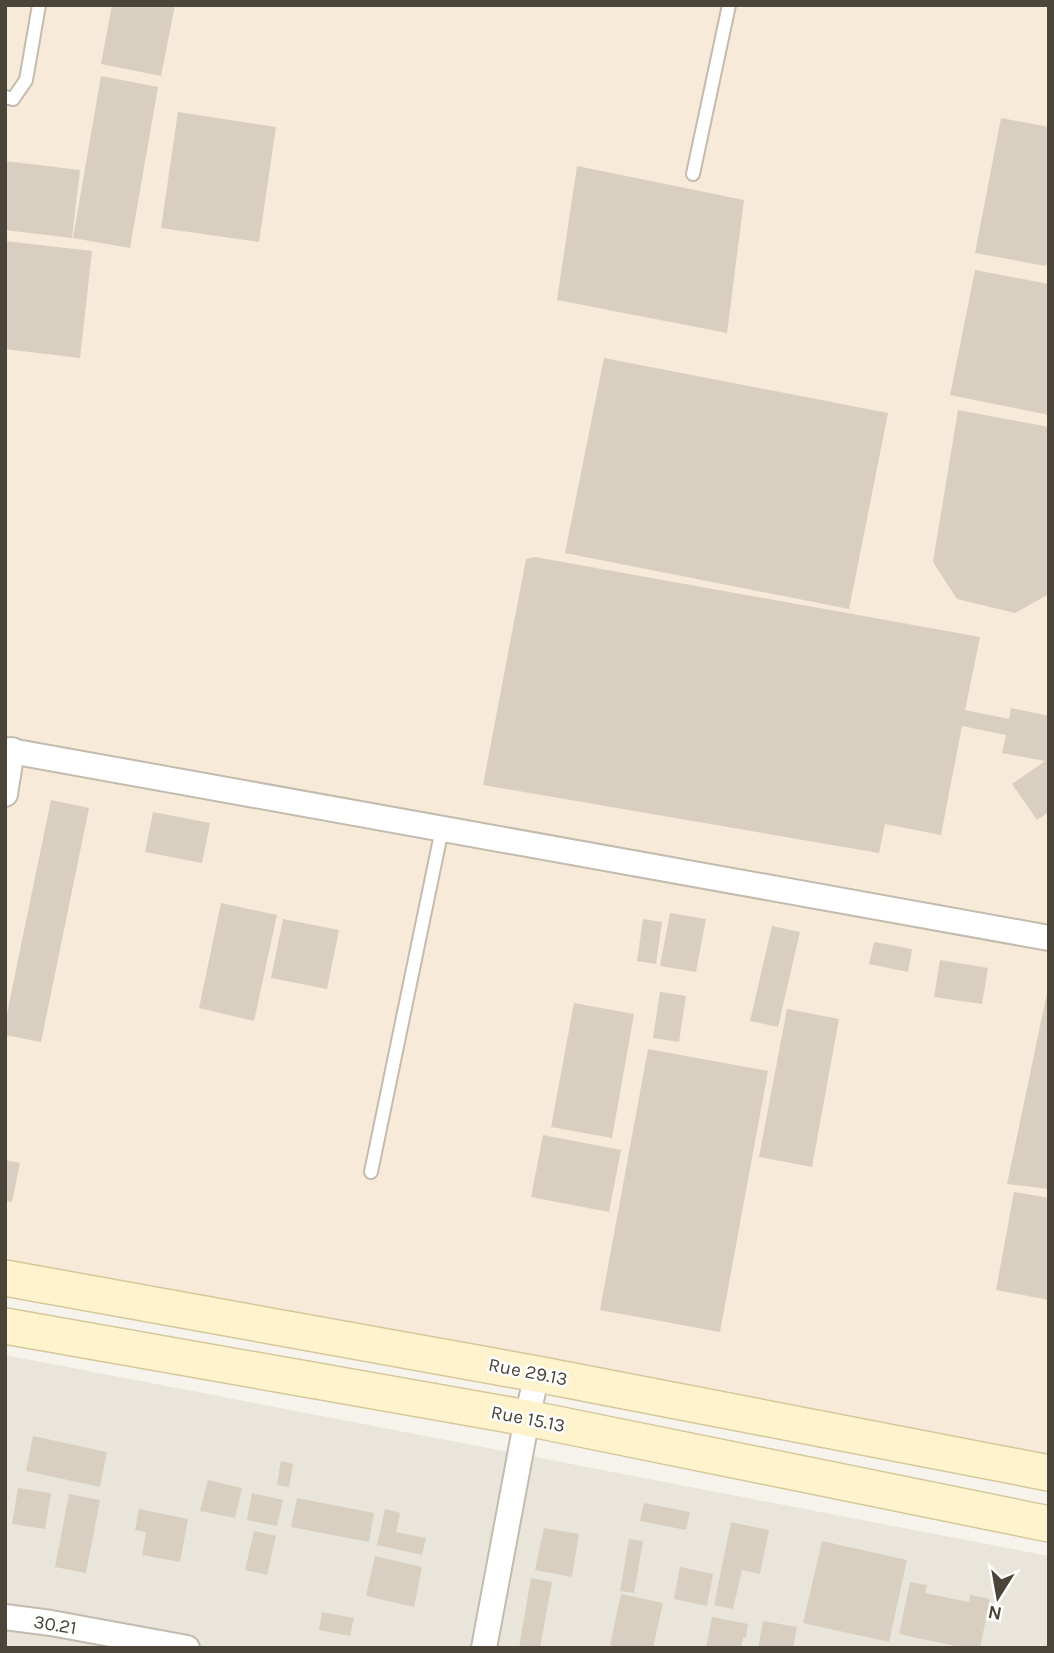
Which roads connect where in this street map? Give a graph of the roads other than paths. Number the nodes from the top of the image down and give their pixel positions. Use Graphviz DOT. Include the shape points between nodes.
graph roads {
  1 [pos="39,5"];
  2 [pos="729,5"];
  3 [pos="5,97"];
  4 [pos="693,174"];
  5 [pos="9,750"];
  6 [pos="5,794"];
  7 [pos="442,828"];
  8 [pos="1049,939"];
  9 [pos="371,1172"];
  10 [pos="5,1278"];
  11 [pos="5,1326"];
  12 [pos="537,1374"];
  13 [pos="527,1418"];
  14 [pos="1049,1473"];
  15 [pos="1049,1524"];
  16 [pos="5,1617"];
  17 [pos="187,1648"];
  18 [pos="484,1648"];
  1 -- 3 [label="lane" via="26,80 13,99"];
  2 -- 4 [label="lane"];
  5 -- 6 [label="street"];
  5 -- 7 [label="street"];
  7 -- 8 [label="street"];
  7 -- 9 [label="lane"];
  10 -- 12 [label="main road, Rue 29.13"];
  11 -- 13 [label="main road, Rue 15.13"];
  12 -- 13 [label="street"];
  12 -- 14 [label="main road, Rue 29.13"];
  13 -- 15 [label="main road, Rue 15.13"];
  13 -- 18 [label="street"];
  16 -- 17 [label="street, 30.21 / 30.21"];
}
